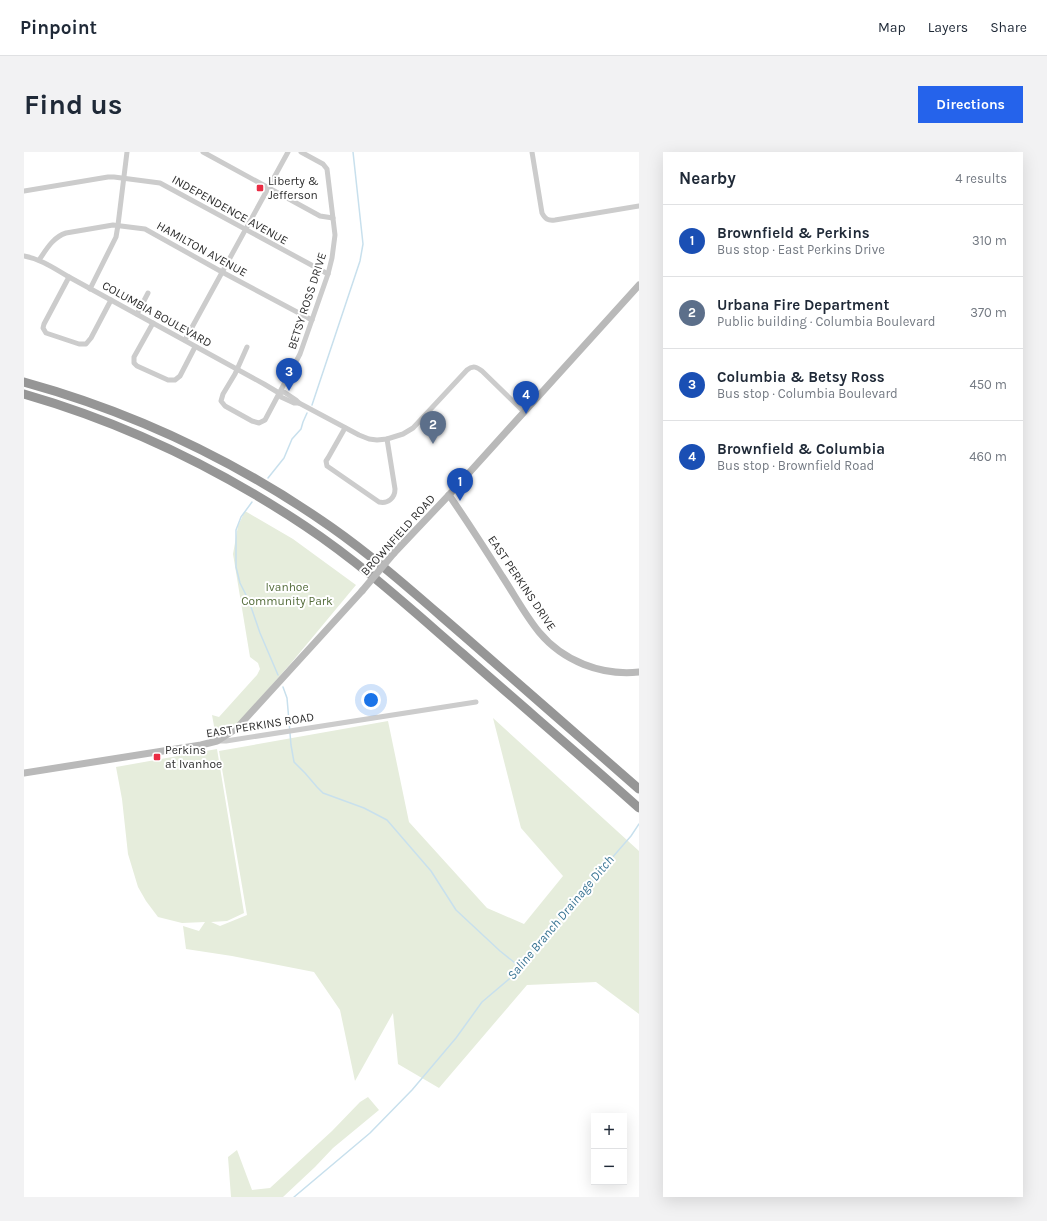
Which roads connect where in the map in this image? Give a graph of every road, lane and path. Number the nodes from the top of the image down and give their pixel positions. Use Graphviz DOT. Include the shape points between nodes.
graph roads {
  1 [pos="127,152"];
  2 [pos="203,152"];
  3 [pos="288,152"];
  4 [pos="301,152"];
  5 [pos="532,152"];
  6 [pos="124,178"];
  7 [pos="268,188"];
  8 [pos="24,191"];
  9 [pos="639,206"];
  10 [pos="333,218"];
  11 [pos="118,225"];
  12 [pos="245,230"];
  13 [pos="24,256"];
  14 [pos="39,260"];
  15 [pos="222,272"];
  16 [pos="328,274"];
  17 [pos="69,277"];
  18 [pos="639,285"];
  19 [pos="90,288"];
  20 [pos="148,293"];
  21 [pos="111,300"];
  22 [pos="137,314"];
  23 [pos="312,320"];
  24 [pos="154,323"];
  25 [pos="185,340"];
  26 [pos="195,346"];
  27 [pos="247,347"];
  28 [pos="237,369"];
  29 [pos="24,382"];
  30 [pos="279,393"];
  31 [pos="24,394"];
  32 [pos="524,412"];
  33 [pos="345,428"];
  34 [pos="387,439"];
  35 [pos="449,495"];
  36 [pos="639,672"];
  37 [pos="476,702"];
  38 [pos="217,741"];
  39 [pos="24,773"];
  40 [pos="639,789"];
  41 [pos="637,807"];
  1 -- 6 [label="street"];
  2 -- 7 [label="street"];
  3 -- 7 [label="street"];
  4 -- 10 [label="street, BETSY ROSS DRIVE" via="326,167"];
  5 -- 9 [label="street" via="542,212 546,219 555,220"];
  6 -- 8 [label="street, INDEPENDENCE AVENUE" via="108,177"];
  6 -- 11 [label="street"];
  6 -- 12 [label="street, INDEPENDENCE AVENUE" via="160,183"];
  7 -- 10 [label="street" via="324,218"];
  7 -- 12 [label="street"];
  10 -- 16 [label="street, BETSY ROSS DRIVE" via="335,235"];
  11 -- 14 [label="street, HAMILTON AVENUE" via="61,235 53,241"];
  11 -- 15 [label="street, HAMILTON AVENUE" via="145,229"];
  11 -- 19 [label="street" via="116,237"];
  12 -- 15 [label="street"];
  12 -- 16 [label="street, INDEPENDENCE AVENUE"];
  13 -- 14 [label="street, COLUMBIA BOULEVARD"];
  14 -- 17 [label="street, COLUMBIA BOULEVARD"];
  15 -- 23 [label="street, HAMILTON AVENUE"];
  15 -- 25 [label="street"];
  16 -- 23 [label="street, BETSY ROSS DRIVE"];
  17 -- 19 [label="street, COLUMBIA BOULEVARD"];
  17 -- 21 [label="street" via="44,324 46,333 86,344"];
  18 -- 32 [label="street, BROWNFIELD ROAD"];
  19 -- 21 [label="street, COLUMBIA BOULEVARD"];
  20 -- 22 [label="street"];
  21 -- 22 [label="street, COLUMBIA BOULEVARD"];
  22 -- 24 [label="street, COLUMBIA BOULEVARD"];
  23 -- 30 [label="street, BETSY ROSS DRIVE" via="300,354"];
  24 -- 25 [label="street, COLUMBIA BOULEVARD"];
  24 -- 26 [label="street" via="134,357 137,366 168,380 175,380 180,376"];
  25 -- 26 [label="street, COLUMBIA BOULEVARD"];
  26 -- 28 [label="street, COLUMBIA BOULEVARD"];
  27 -- 28 [label="street"];
  28 -- 30 [label="street, COLUMBIA BOULEVARD"];
  28 -- 30 [label="street, BETSY ROSS DRIVE" via="222,398 225,406 259,423 265,420"];
  29 -- 40 [label="highway" via="97,406 178,439 239,470 297,504 393,576"];
  30 -- 33 [label="street, COLUMBIA BOULEVARD" via="284,392"];
  31 -- 41 [label="highway" via="95,417 165,446 238,485 307,528 406,604"];
  32 -- 34 [label="street, COLUMBIA BOULEVARD" via="482,371 473,366 413,428"];
  32 -- 35 [label="street, BROWNFIELD ROAD"];
  33 -- 34 [label="street, COLUMBIA BOULEVARD" via="369,439"];
  33 -- 34 [label="street" via="326,461 327,466 379,502 389,501 395,493"];
  35 -- 36 [label="street, EAST PERKINS DRIVE" via="547,641 564,654 588,666 608,671"];
  35 -- 38 [label="street, BROWNFIELD ROAD, bridge" via="237,728"];
  37 -- 38 [label="street, EAST PERKINS ROAD" via="284,733"];
  38 -- 39 [label="street, EAST PERKINS ROAD"];
}
